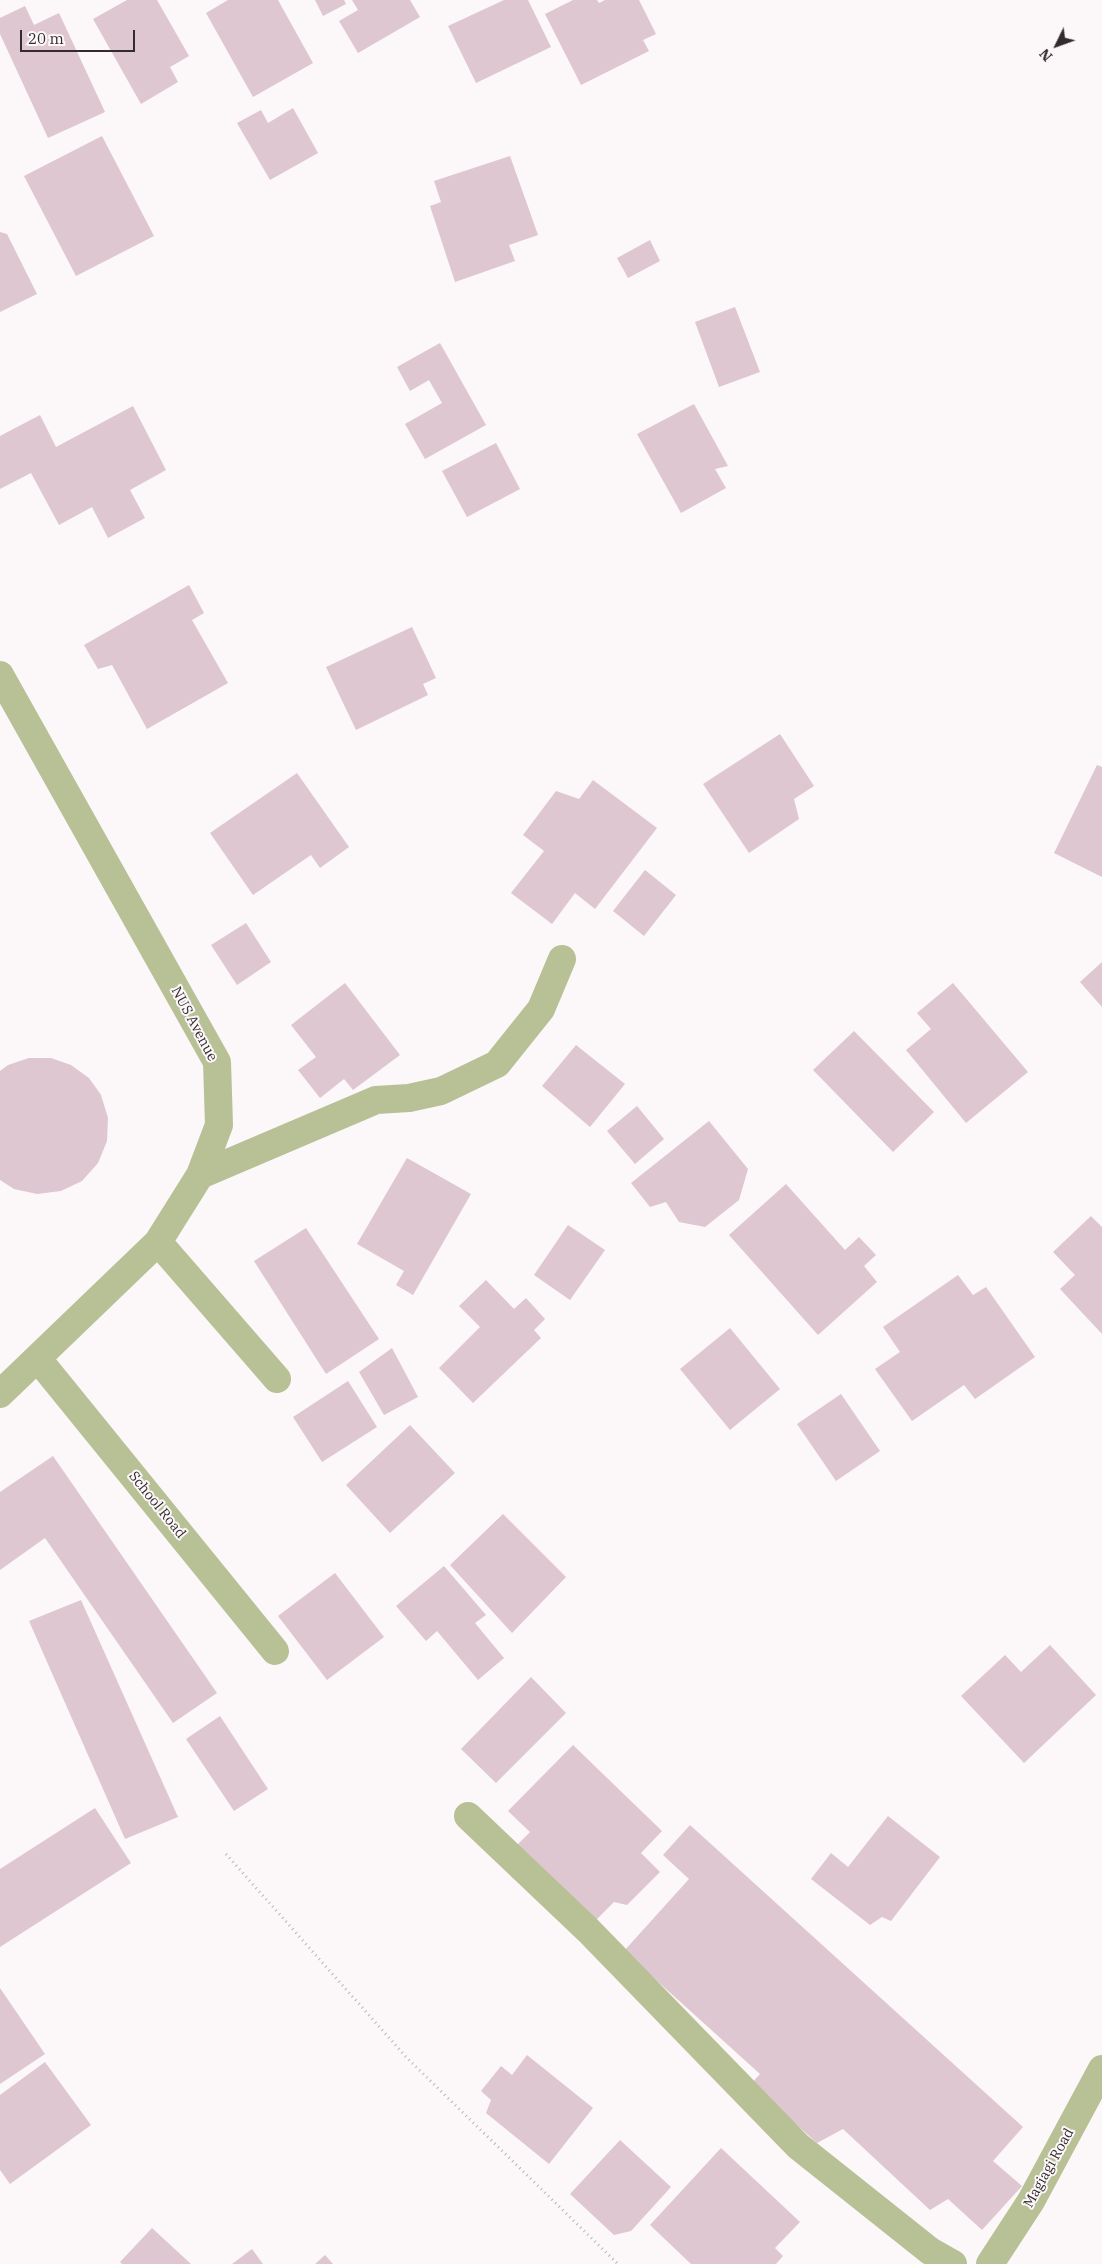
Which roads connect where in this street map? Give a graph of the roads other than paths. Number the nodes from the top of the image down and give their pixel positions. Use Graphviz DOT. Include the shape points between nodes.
graph roads {
  1 [pos="0,675"];
  2 [pos="562,959"];
  3 [pos="200,1175"];
  4 [pos="158,1242"];
  5 [pos="38,1359"];
  6 [pos="277,1379"];
  7 [pos="0,1394"];
  8 [pos="275,1651"];
  9 [pos="468,1816"];
  10 [pos="1102,2069"];
  11 [pos="953,2264"];
  12 [pos="990,2264"];
  1 -- 3 [label="street, NUS Avenue" via="217,1062 219,1126"];
  2 -- 3 [label="street" via="541,1009 497,1064 441,1092 376,1100"];
  3 -- 4 [label="street, NUS Avenue"];
  4 -- 5 [label="street, NUS Avenue"];
  4 -- 6 [label="street"];
  5 -- 7 [label="street, NUS Avenue"];
  5 -- 8 [label="street, School Road"];
  9 -- 11 [label="street" via="588,1930 798,2146 930,2251"];
  10 -- 12 [label="street, Magiagi Road" via="1032,2201"];
}
